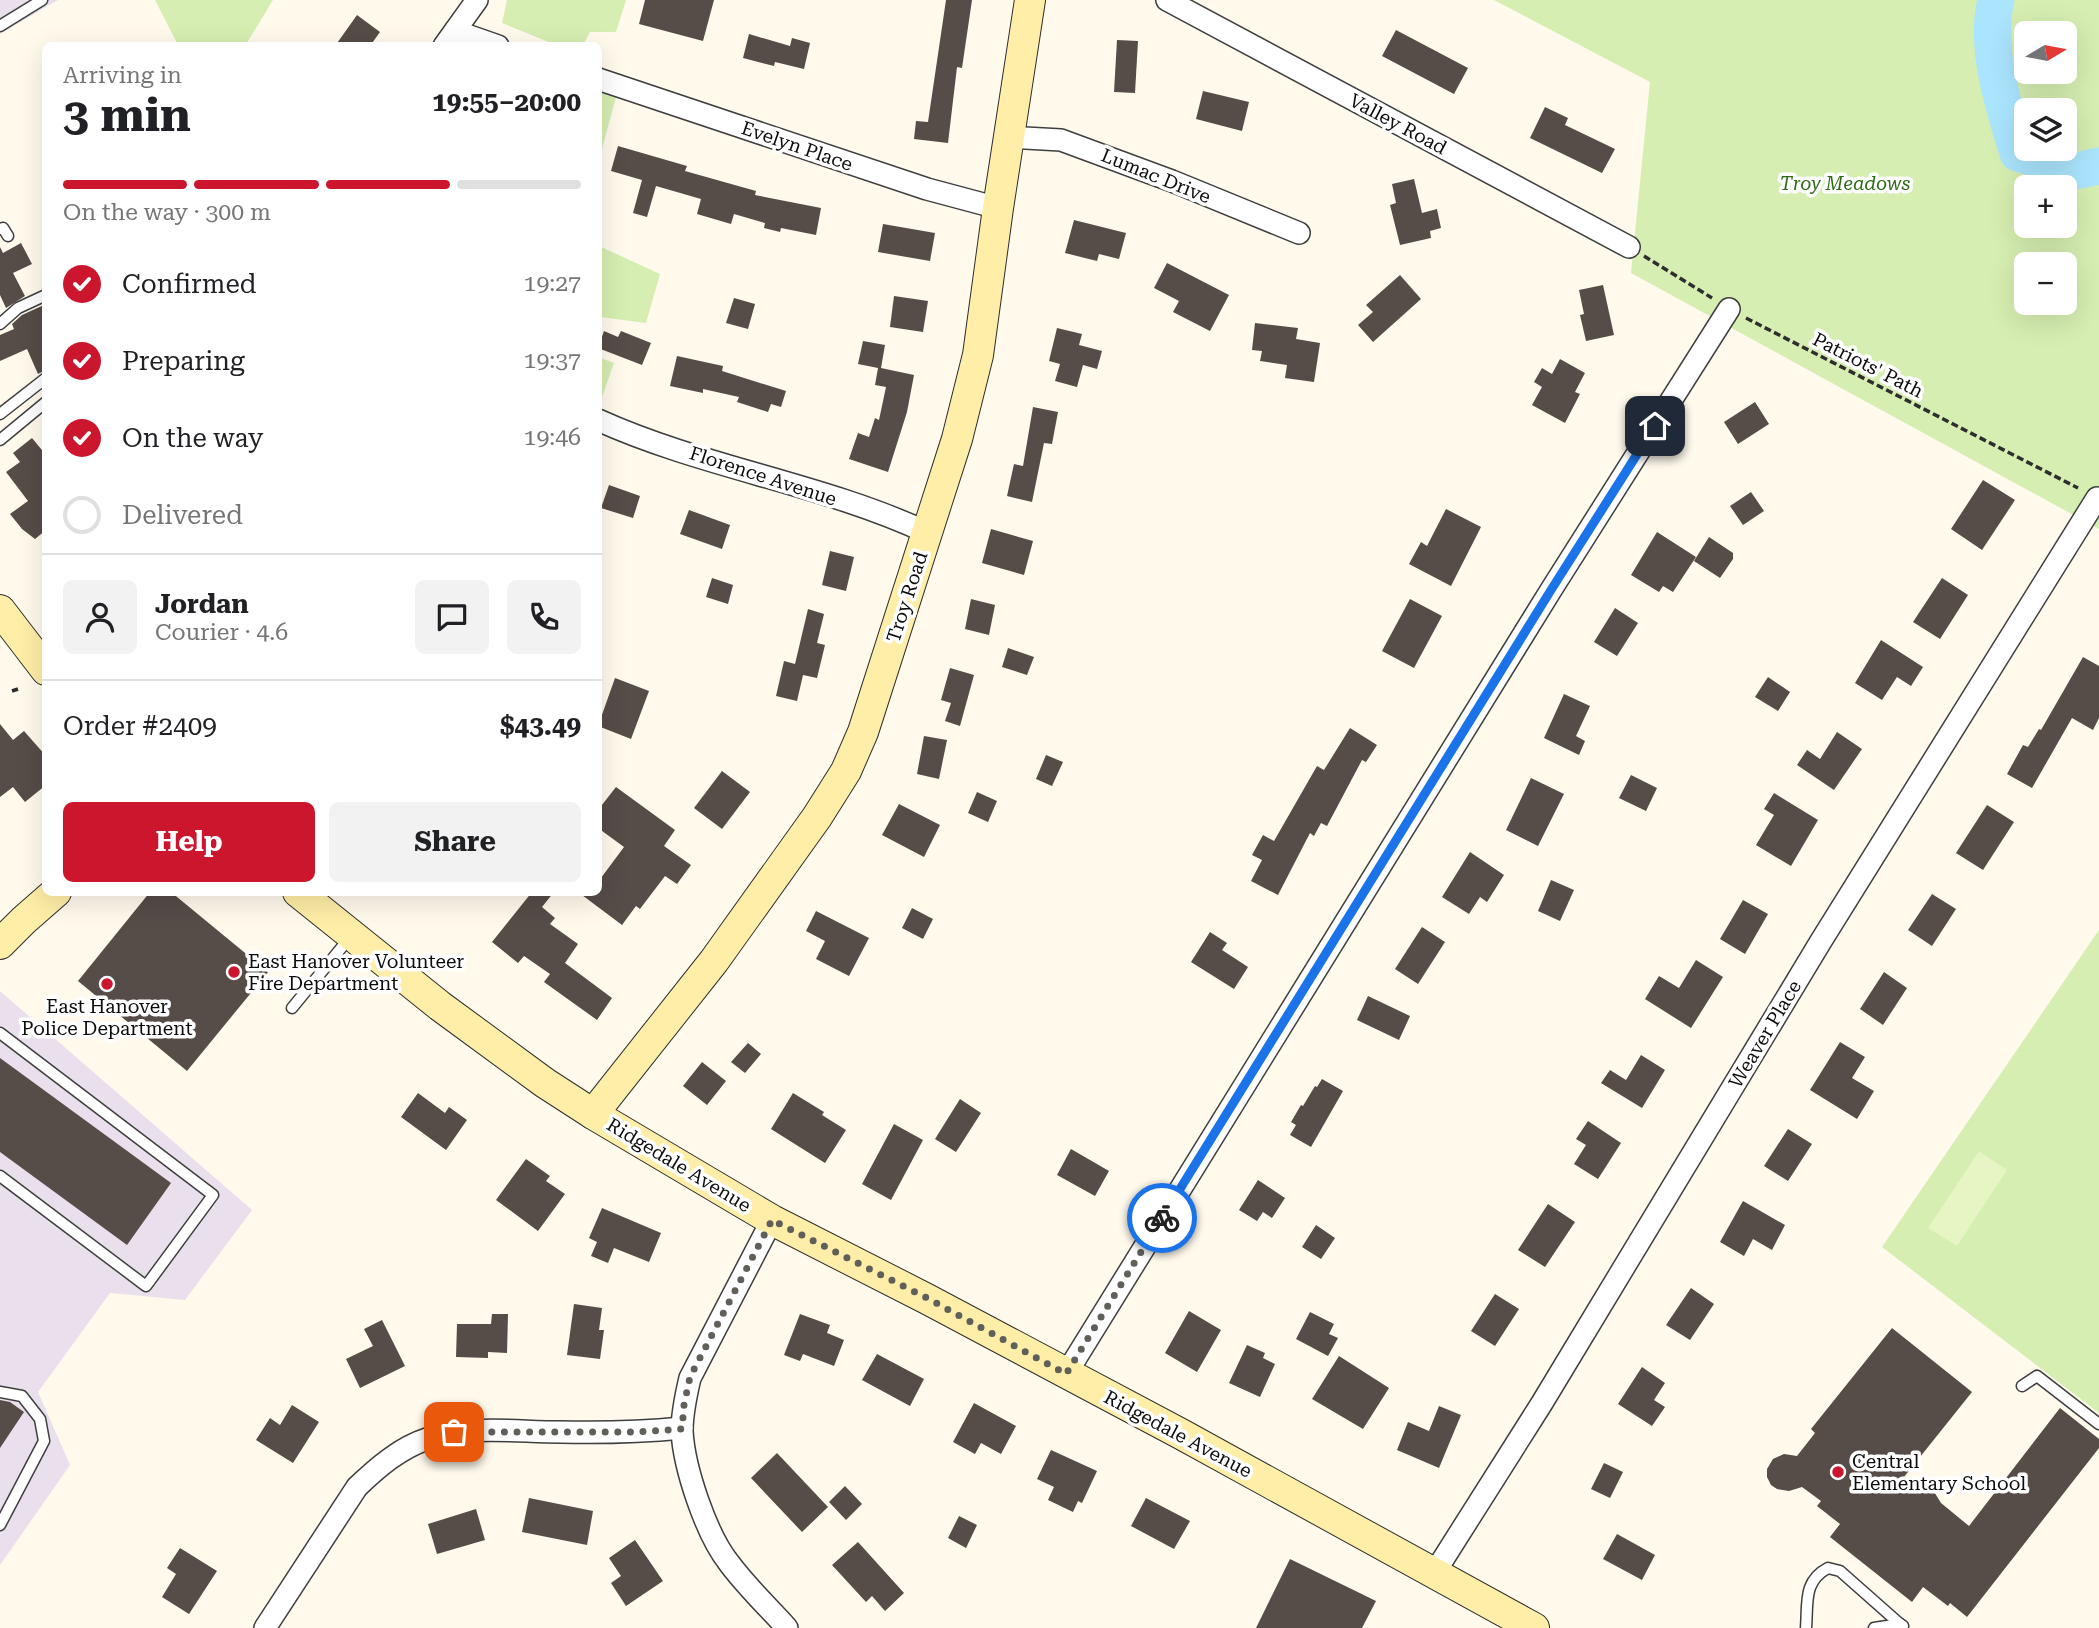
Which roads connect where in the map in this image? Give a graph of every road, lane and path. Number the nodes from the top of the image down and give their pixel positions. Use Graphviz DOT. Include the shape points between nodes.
graph roads {
  1 [pos="42,0"];
  2 [pos="477,0"];
  3 [pos="1030,0"];
  4 [pos="1167,0"];
  5 [pos="0,26"];
  6 [pos="450,38"];
  7 [pos="474,42"];
  8 [pos="602,80"];
  9 [pos="1009,136"];
  10 [pos="998,208"];
  11 [pos="1299,233"];
  12 [pos="1629,247"];
  13 [pos="42,297"];
  14 [pos="1729,309"];
  15 [pos="0,324"];
  16 [pos="42,380"];
  17 [pos="42,405"];
  18 [pos="0,414"];
  19 [pos="602,421"];
  20 [pos="0,440"];
  21 [pos="2096,498"];
  22 [pos="928,533"];
  23 [pos="0,610"];
  24 [pos="42,665"];
  25 [pos="18,689"];
  26 [pos="12,691"];
  27 [pos="51,896"];
  28 [pos="303,896"];
  29 [pos="351,936"];
  30 [pos="0,944"];
  31 [pos="292,1008"];
  32 [pos="0,1033"];
  33 [pos="593,1114"];
  34 [pos="0,1176"];
  35 [pos="772,1220"];
  36 [pos="1066,1374"];
  37 [pos="2022,1386"];
  38 [pos="0,1392"];
  39 [pos="2099,1424"];
  40 [pos="682,1429"];
  41 [pos="0,1525"];
  42 [pos="1435,1572"];
  43 [pos="1903,1626"];
  44 [pos="265,1628"];
  45 [pos="787,1628"];
  46 [pos="1534,1628"];
  47 [pos="1806,1628"];
  48 [pos="1874,1628"];
  1 -- 5 [label="lane"];
  2 -- 6 [label="street"];
  3 -- 9 [label="main road, Troy Road"];
  4 -- 12 [label="street, Valley Road"];
  6 -- 7 [label="street"];
  8 -- 10 [label="street, Evelyn Place" via="927,189"];
  9 -- 10 [label="main road, Troy Road"];
  9 -- 11 [label="street, Lumac Drive" via="1061,140"];
  10 -- 22 [label="main road, Troy Road" via="978,355"];
  12 -- 14 [label="path, Patriots' Path"];
  13 -- 15 [label="lane" via="18,308"];
  14 -- 21 [label="path, Patriots' Path"];
  14 -- 36 [label="street"];
  16 -- 18 [label="lane"];
  17 -- 20 [label="lane"];
  19 -- 22 [label="street, Florence Avenue" via="892,516"];
  21 -- 42 [label="street, Weaver Place"];
  22 -- 33 [label="main road, Troy Road" via="846,771 714,961"];
  23 -- 24 [label="main road"];
  25 -- 26 [label="path"];
  27 -- 30 [label="main road"];
  28 -- 29 [label="main road, Ridgedale Avenue"];
  29 -- 31 [label="lane"];
  29 -- 33 [label="main road, Ridgedale Avenue" via="440,1006"];
  32 -- 34 [label="lane" via="213,1195 146,1286"];
  33 -- 35 [label="main road, Ridgedale Avenue"];
  35 -- 36 [label="main road, Ridgedale Avenue"];
  35 -- 40 [label="street" via="690,1377"];
  36 -- 42 [label="main road, Ridgedale Avenue"];
  37 -- 39 [label="lane" via="2037,1376"];
  38 -- 41 [label="lane" via="22,1396 40,1419 44,1441"];
  40 -- 44 [label="street" via="467,1431 401,1451 357,1487"];
  40 -- 45 [label="street" via="707,1527 729,1563"];
  42 -- 46 [label="main road, Ridgedale Avenue"];
  43 -- 47 [label="lane" via="1840,1571 1828,1567 1810,1584"];
  43 -- 48 [label="lane"];
}
